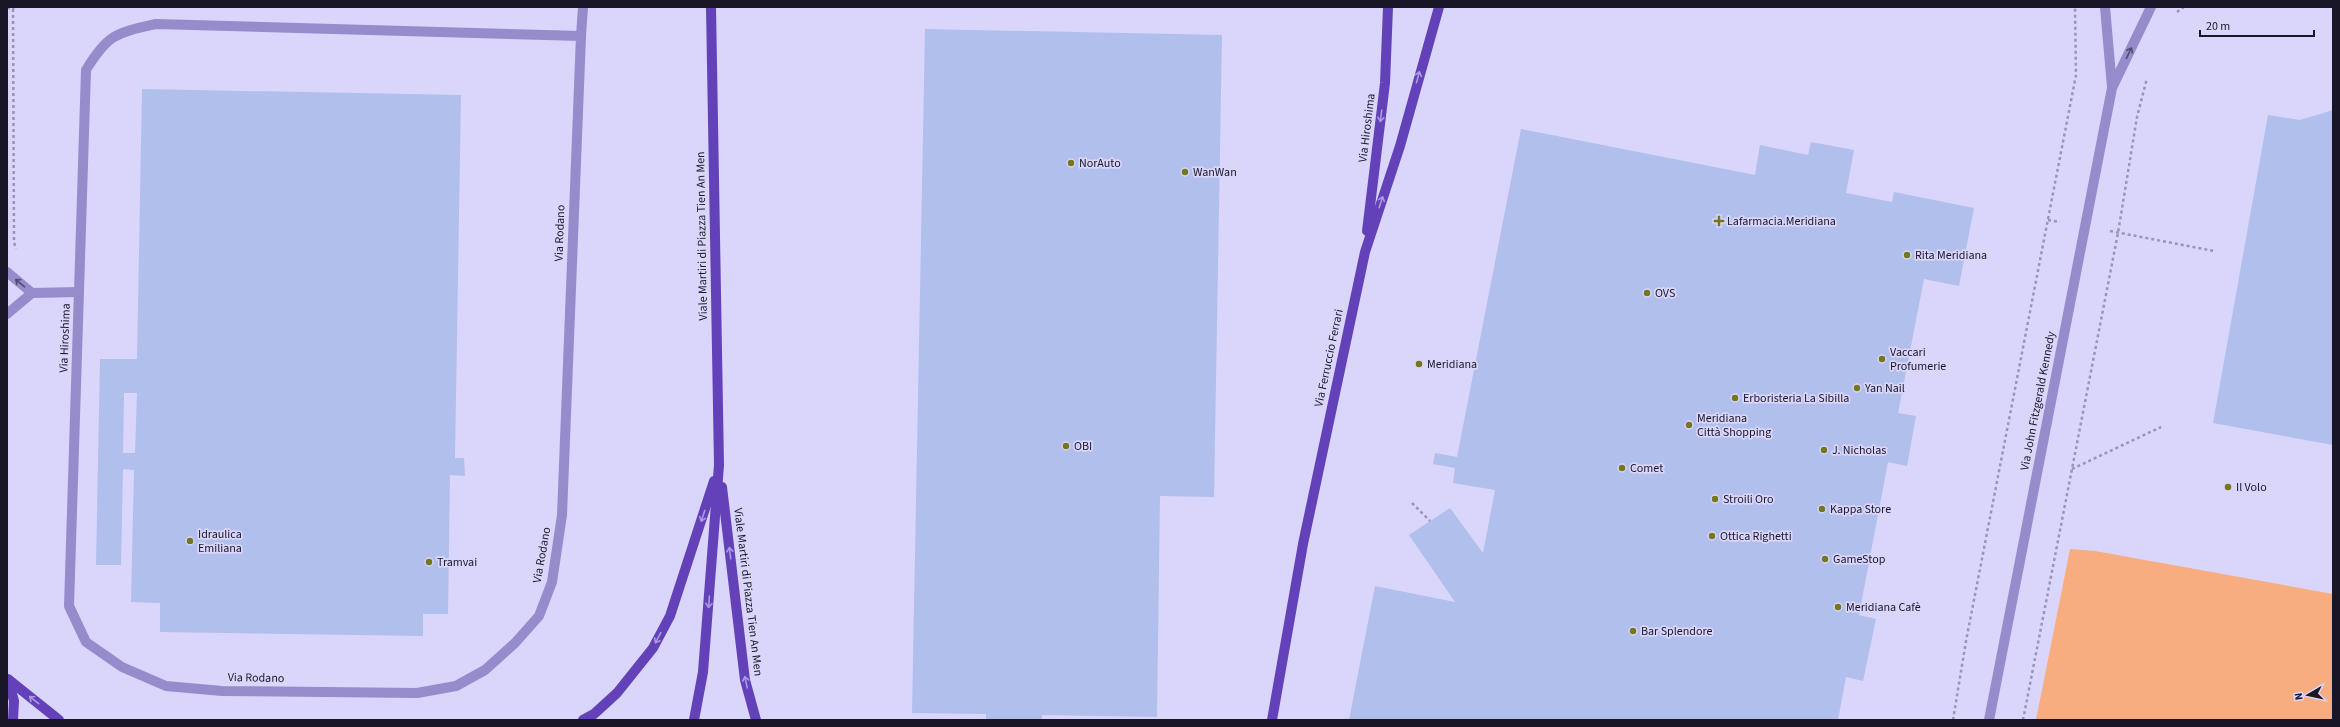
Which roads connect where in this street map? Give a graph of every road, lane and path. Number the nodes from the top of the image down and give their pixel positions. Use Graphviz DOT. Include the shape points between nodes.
graph roads {
  1 [pos="583,7"];
  2 [pos="711,7"];
  3 [pos="1388,7"];
  4 [pos="1438,7"];
  5 [pos="2075,7"];
  6 [pos="2105,7"];
  7 [pos="2151,7"];
  8 [pos="7,8"];
  9 [pos="13,8"];
  10 [pos="581,36"];
  11 [pos="2148,75"];
  12 [pos="2112,88"];
  13 [pos="2048,220"];
  14 [pos="2085,227"];
  15 [pos="2118,233"];
  16 [pos="2214,251"];
  17 [pos="1365,252"];
  18 [pos="7,272"];
  19 [pos="79,292"];
  20 [pos="32,293"];
  21 [pos="7,314"];
  22 [pos="2160,427"];
  23 [pos="719,465"];
  24 [pos="2072,469"];
  25 [pos="1412,503"];
  26 [pos="1430,521"];
  27 [pos="69,606"];
  28 [pos="8,679"];
  29 [pos="13,720"];
  30 [pos="59,720"];
  31 [pos="583,720"];
  32 [pos="694,720"];
  33 [pos="756,720"];
  34 [pos="1272,720"];
  35 [pos="1953,720"];
  36 [pos="1989,720"];
  37 [pos="2023,720"];
  1 -- 10 [label="street, Via Rodano"];
  2 -- 23 [label="main road, Viale Martiri di Piazza Tien An Men"];
  3 -- 17 [label="main road, Via Hiroshima, one-way" via="1385,84"];
  17 -- 4 [label="main road, Via Ferruccio Ferrari, one-way" via="1400,146"];
  5 -- 13 [label="path" via="2076,75"];
  6 -- 12 [label="street, Via John Fitzgerald Kennedy"];
  12 -- 7 [label="street, Via John Fitzgerald Kennedy, one-way"];
  8 -- 9 [label="path"];
  9 -- 20 [label="path" via="14,242"];
  10 -- 19 [label="street, Via Hiroshima" via="156,24 122,31 100,48 86,70"];
  10 -- 27 [label="street, Via Rodano" via="562,515 552,582 539,616 515,643 485,670 456,686 417,693 222,691 166,686 122,667 86,642"];
  11 -- 15 [label="path" via="2137,117"];
  12 -- 14 [label="street, Via John Fitzgerald Kennedy"];
  13 -- 14 [label="path"];
  13 -- 35 [label="path"];
  14 -- 15 [label="path"];
  14 -- 36 [label="street, Via John Fitzgerald Kennedy"];
  15 -- 16 [label="path"];
  15 -- 24 [label="path"];
  17 -- 34 [label="main road, Via Ferruccio Ferrari" via="1304,544"];
  20 -- 18 [label="street, one-way"];
  19 -- 20 [label="street"];
  19 -- 27 [label="street, Via Hiroshima"];
  20 -- 21 [label="street"];
  22 -- 24 [label="path"];
  23 -- 31 [label="main road, one-way" via="670,616 653,648 617,693 594,714"];
  23 -- 32 [label="main road, Viale Martiri di Piazza Tien An Men, one-way" via="703,672"];
  33 -- 23 [label="main road, Viale Martiri di Piazza Tien An Men, one-way" via="745,680"];
  24 -- 37 [label="path"];
  25 -- 26 [label="path"];
  28 -- 29 [label="main road" via="14,701"];
  30 -- 28 [label="main road, one-way"];
}
